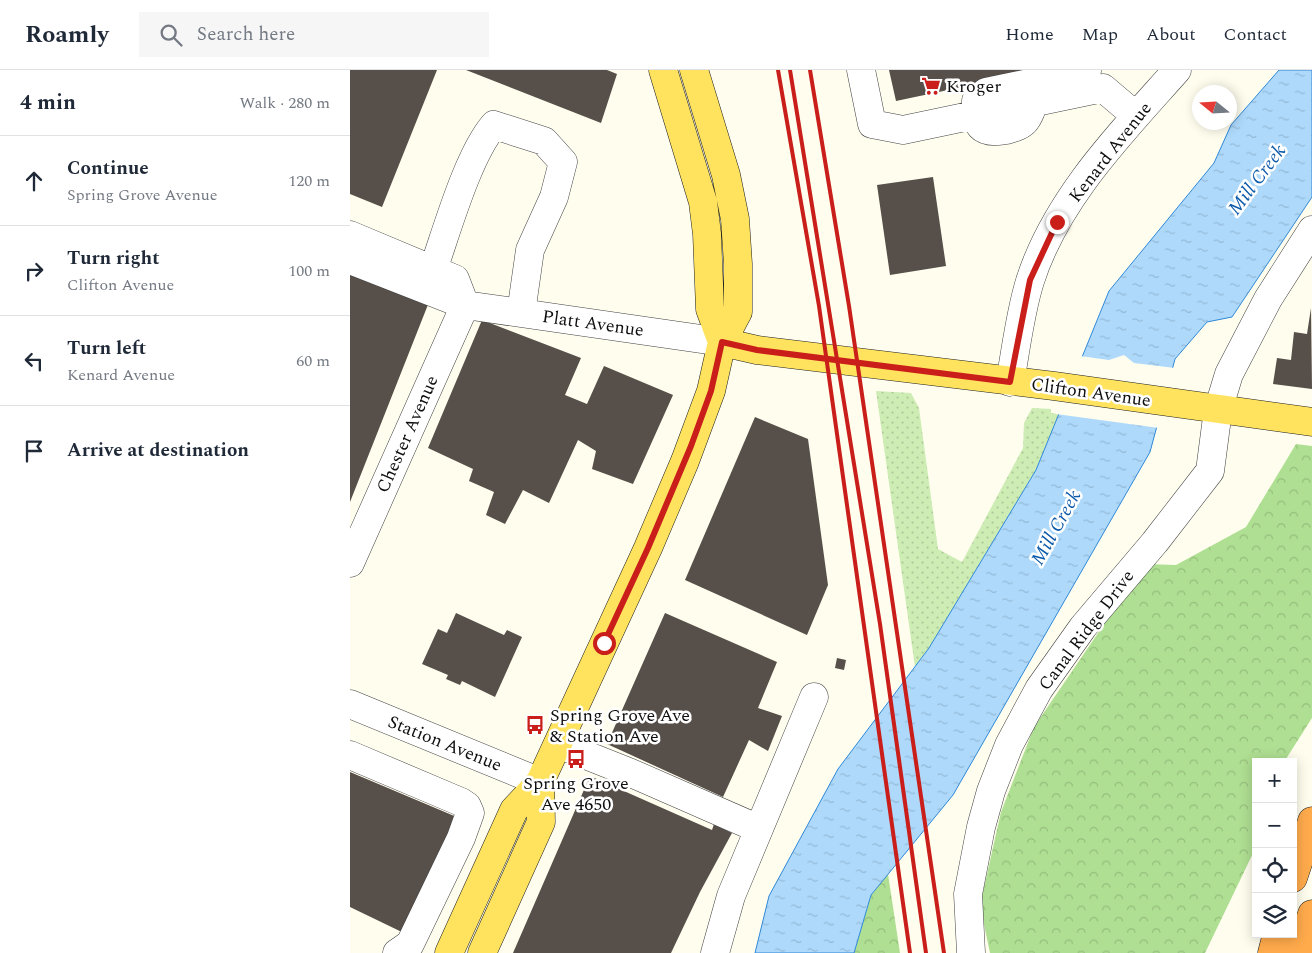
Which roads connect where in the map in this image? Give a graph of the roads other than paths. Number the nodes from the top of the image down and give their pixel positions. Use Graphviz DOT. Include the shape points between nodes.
graph roads {
  1 [pos="663,70"];
  2 [pos="694,70"];
  3 [pos="861,70"];
  4 [pos="1177,70"];
  5 [pos="1094,75"];
  6 [pos="975,114"];
  7 [pos="1136,116"];
  8 [pos="1312,230"];
  9 [pos="350,235"];
  10 [pos="350,260"];
  11 [pos="433,270"];
  12 [pos="465,305"];
  13 [pos="521,313"];
  14 [pos="722,342"];
  15 [pos="1010,382"];
  16 [pos="1218,410"];
  17 [pos="1312,422"];
  18 [pos="350,563"];
  19 [pos="814,697"];
  20 [pos="350,704"];
  21 [pos="558,744"];
  22 [pos="350,755"];
  23 [pos="540,782"];
  24 [pos="1312,821"];
  25 [pos="759,829"];
  26 [pos="1297,866"];
  27 [pos="1312,914"];
  28 [pos="1276,938"];
  29 [pos="396,953"];
  30 [pos="449,953"];
  31 [pos="482,953"];
  32 [pos="715,953"];
  33 [pos="971,953"];
  34 [pos="1272,953"];
  35 [pos="1299,953"];
  1 -- 14 [label="main road" via="703,202 710,308"];
  2 -- 14 [label="main road" via="726,175 735,219 738,312"];
  3 -- 6 [label="street" via="872,124 903,130"];
  4 -- 7 [label="street, Kenard Avenue"];
  5 -- 6 [label="street" via="1034,102"];
  5 -- 6 [label="street" via="986,92 976,101"];
  5 -- 7 [label="street"];
  7 -- 15 [label="street, Kenard Avenue" via="1088,175 1057,222 1039,258 1026,297"];
  8 -- 16 [label="street, Canal Ridge Drive" via="1268,299 1233,365"];
  9 -- 11 [label="street"];
  10 -- 12 [label="street, Platt Avenue"];
  11 -- 12 [label="street" via="455,279"];
  11 -- 13 [label="street" via="472,165 490,129 494,125 544,141 563,162 554,197 530,250"];
  12 -- 13 [label="street, Platt Avenue"];
  12 -- 18 [label="street, Chester Avenue"];
  13 -- 14 [label="street, Platt Avenue"];
  14 -- 15 [label="main road, Clifton Avenue" via="757,350"];
  14 -- 21 [label="main road" via="711,391 688,454"];
  15 -- 16 [label="main road, Clifton Avenue"];
  16 -- 17 [label="main road, Clifton Avenue"];
  16 -- 33 [label="street, Canal Ridge Drive" via="1210,471 1083,627 1039,689 1009,745 981,827 968,894"];
  19 -- 25 [label="street"];
  20 -- 23 [label="street, Station Avenue"];
  21 -- 23 [label="main road"];
  21 -- 25 [label="street"];
  22 -- 29 [label="street" via="467,806 470,813 418,929 410,944"];
  23 -- 30 [label="main road" via="514,810"];
  23 -- 31 [label="main road" via="541,822"];
  24 -- 26 [label="highway"];
  25 -- 32 [label="street" via="731,896"];
  27 -- 35 [label="highway"];
  28 -- 34 [label="highway"];
}
